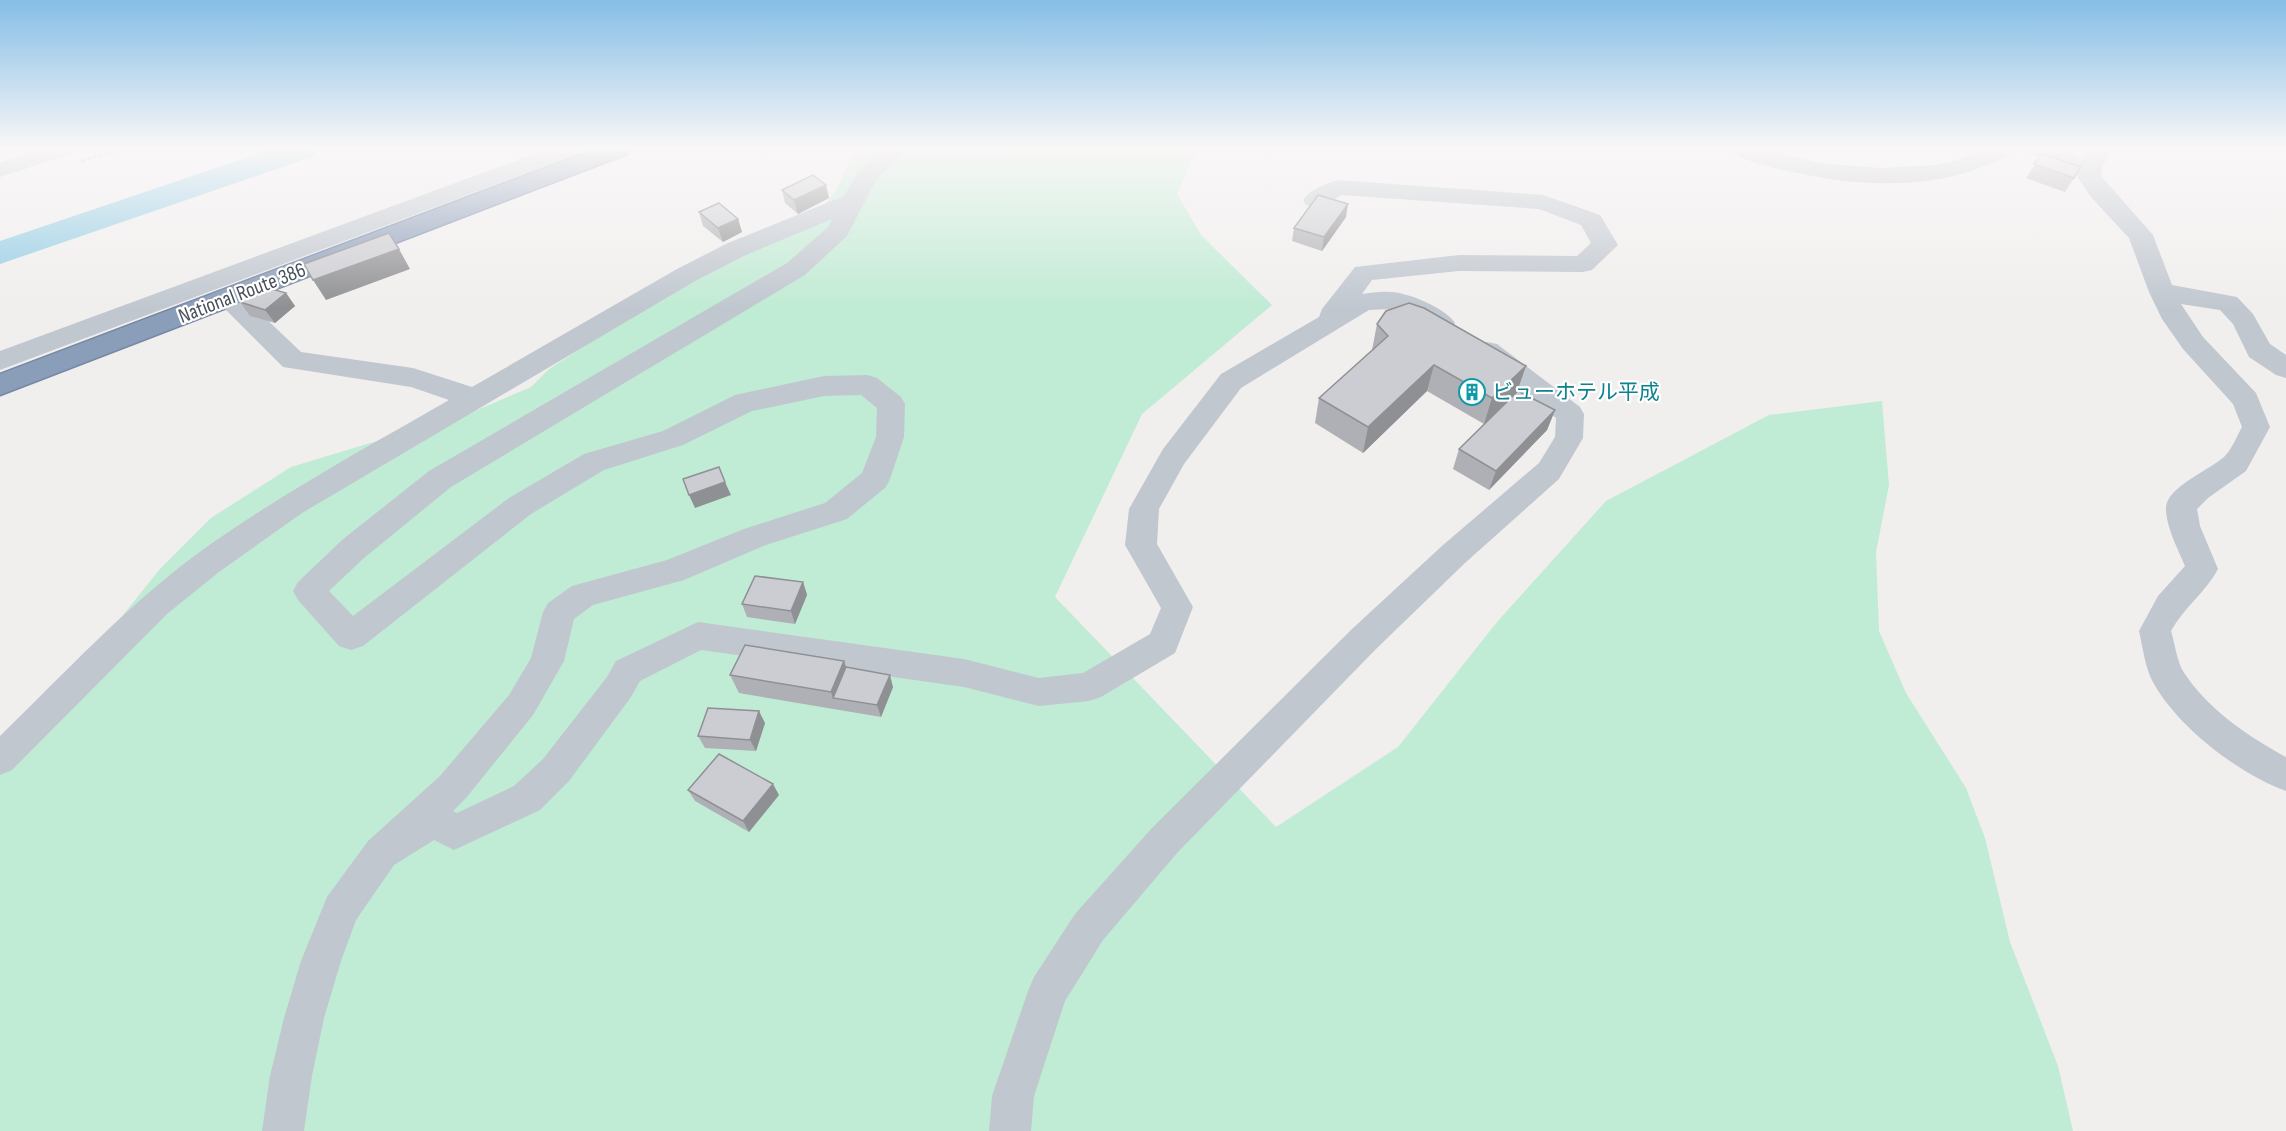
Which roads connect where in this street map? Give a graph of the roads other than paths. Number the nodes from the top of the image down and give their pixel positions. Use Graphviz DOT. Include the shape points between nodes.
graph roads {
  1 [pos="853,201"];
  2 [pos="427,202"];
  3 [pos="480,202"];
  4 [pos="851,202"];
  5 [pos="1540,202"];
  6 [pos="2109,202"];
  7 [pos="2162,292"];
  8 [pos="229,298"];
  9 [pos="1321,327"];
  10 [pos="0,361"];
  11 [pos="2286,368"];
  12 [pos="0,385"];
  13 [pos="476,398"];
  14 [pos="0,759"];
  15 [pos="2286,775"];
  16 [pos="381,853"];
  17 [pos="283,1131"];
  18 [pos="1010,1131"];
  1 -- 16 [label="street" via="838,231 796,269 440,479 353,549 309,591 351,636 520,506 594,462 673,438 745,402 824,386 867,385 891,404 890,437 875,479 836,511 755,537 673,571 583,595 558,612 547,661 521,705 453,787"];
  2 -- 10 [label="street"];
  3 -- 8 [label="highway, National Route 386"];
  4 -- 13 [label="street" via="686,275"];
  5 -- 9 [label="street" via="1591,220 1605,246 1583,264 1460,263 1364,273"];
  6 -- 7 [label="street" via="2141,235"];
  7 -- 11 [label="street" via="2228,303 2244,320 2259,350"];
  7 -- 15 [label="street" via="2193,343 2247,400 2256,427 2236,463 2197,490 2181,507 2202,569 2169,605 2155,631 2167,676 2195,711 2248,754"];
  8 -- 12 [label="highway, National Route 386"];
  8 -- 13 [label="street" via="293,360 413,378"];
  9 -- 16 [label="street" via="1231,381 1173,457 1144,509 1141,545 1177,607 1163,643 1089,687 1039,692 964,673 698,636 628,671 556,770 527,798 454,833 441,823 429,823"];
  9 -- 18 [label="street" via="1364,302 1393,300 1428,314 1503,362 1570,414 1569,438 1549,471 1364,639 1165,840 1089,927 1048,991 1013,1096"];
  13 -- 14 [label="street" via="291,505 208,563 156,605"];
  16 -- 17 [label="street" via="342,908 311,991 285,1105"];
}
